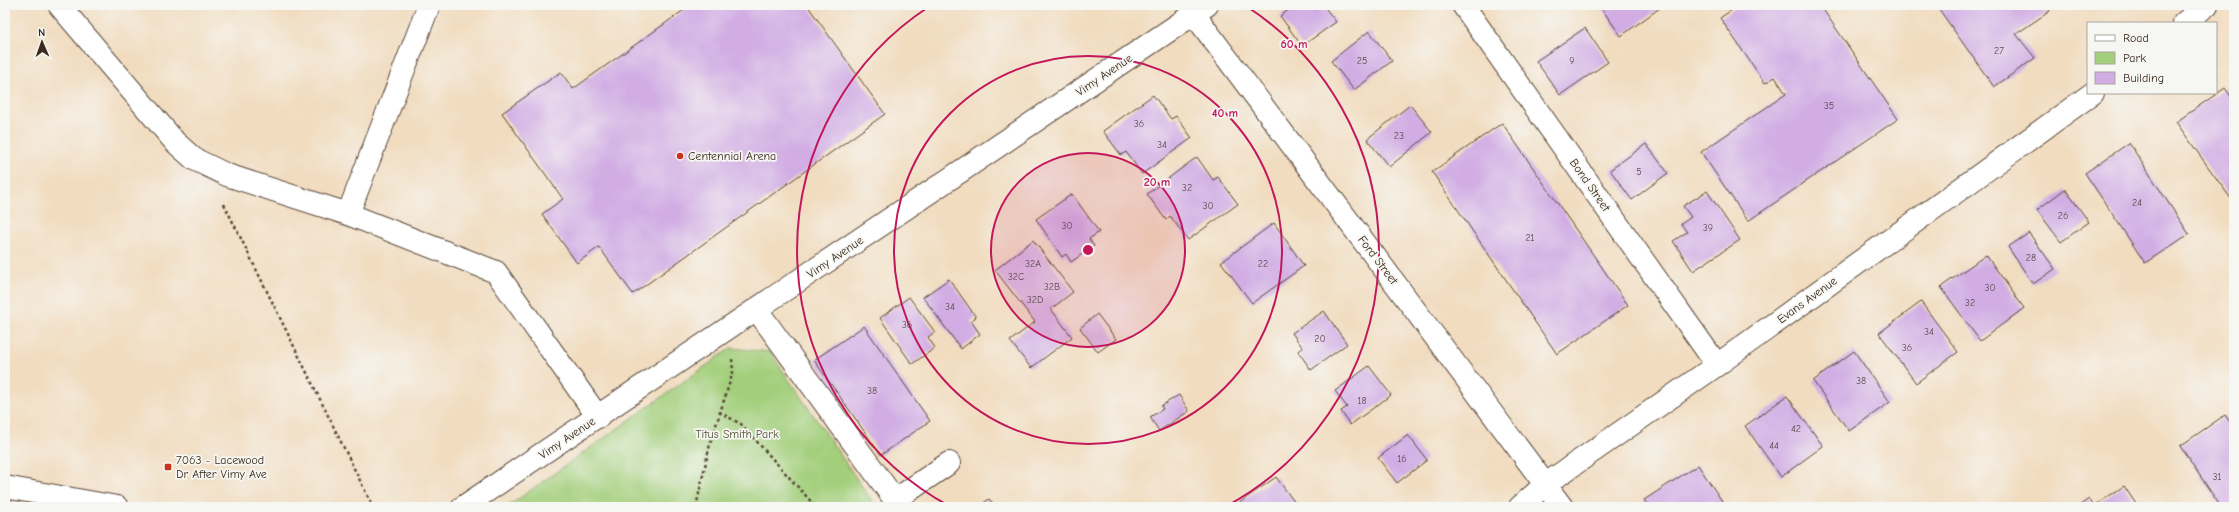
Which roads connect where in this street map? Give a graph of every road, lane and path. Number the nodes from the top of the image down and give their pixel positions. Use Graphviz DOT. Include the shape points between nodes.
graph roads {
  1 [pos="59,5"];
  2 [pos="430,5"];
  3 [pos="1463,5"];
  4 [pos="2207,5"];
  5 [pos="1200,9"];
  6 [pos="2185,22"];
  7 [pos="2092,94"];
  8 [pos="227,175"];
  9 [pos="348,214"];
  10 [pos="757,310"];
  11 [pos="1717,365"];
  12 [pos="733,372"];
  13 [pos="719,412"];
  14 [pos="598,417"];
  15 [pos="949,463"];
  16 [pos="1546,484"];
  17 [pos="5,487"];
  18 [pos="117,507"];
  19 [pos="373,507"];
  20 [pos="463,507"];
  21 [pos="696,507"];
  22 [pos="816,507"];
  23 [pos="1520,507"];
  24 [pos="1562,507"];
  1 -- 8 [label="street" via="174,142 194,159"];
  2 -- 9 [label="street"];
  3 -- 11 [label="street, Bond Street"];
  4 -- 6 [label="street"];
  5 -- 10 [label="street, Vimy Avenue"];
  5 -- 16 [label="street, Ford Street"];
  7 -- 11 [label="street, Evans Avenue"];
  8 -- 9 [label="street"];
  8 -- 19 [label="path" via="221,197"];
  9 -- 14 [label="street" via="496,272"];
  10 -- 14 [label="street, Vimy Avenue"];
  10 -- 15 [label="street" via="895,500"];
  11 -- 16 [label="street, Evans Avenue"];
  12 -- 13 [label="path"];
  13 -- 21 [label="path"];
  13 -- 22 [label="path" via="740,424"];
  14 -- 20 [label="street, Vimy Avenue"];
  16 -- 23 [label="street, Evans Avenue"];
  16 -- 24 [label="street, Ford Street"];
  17 -- 18 [label="street"];
}
